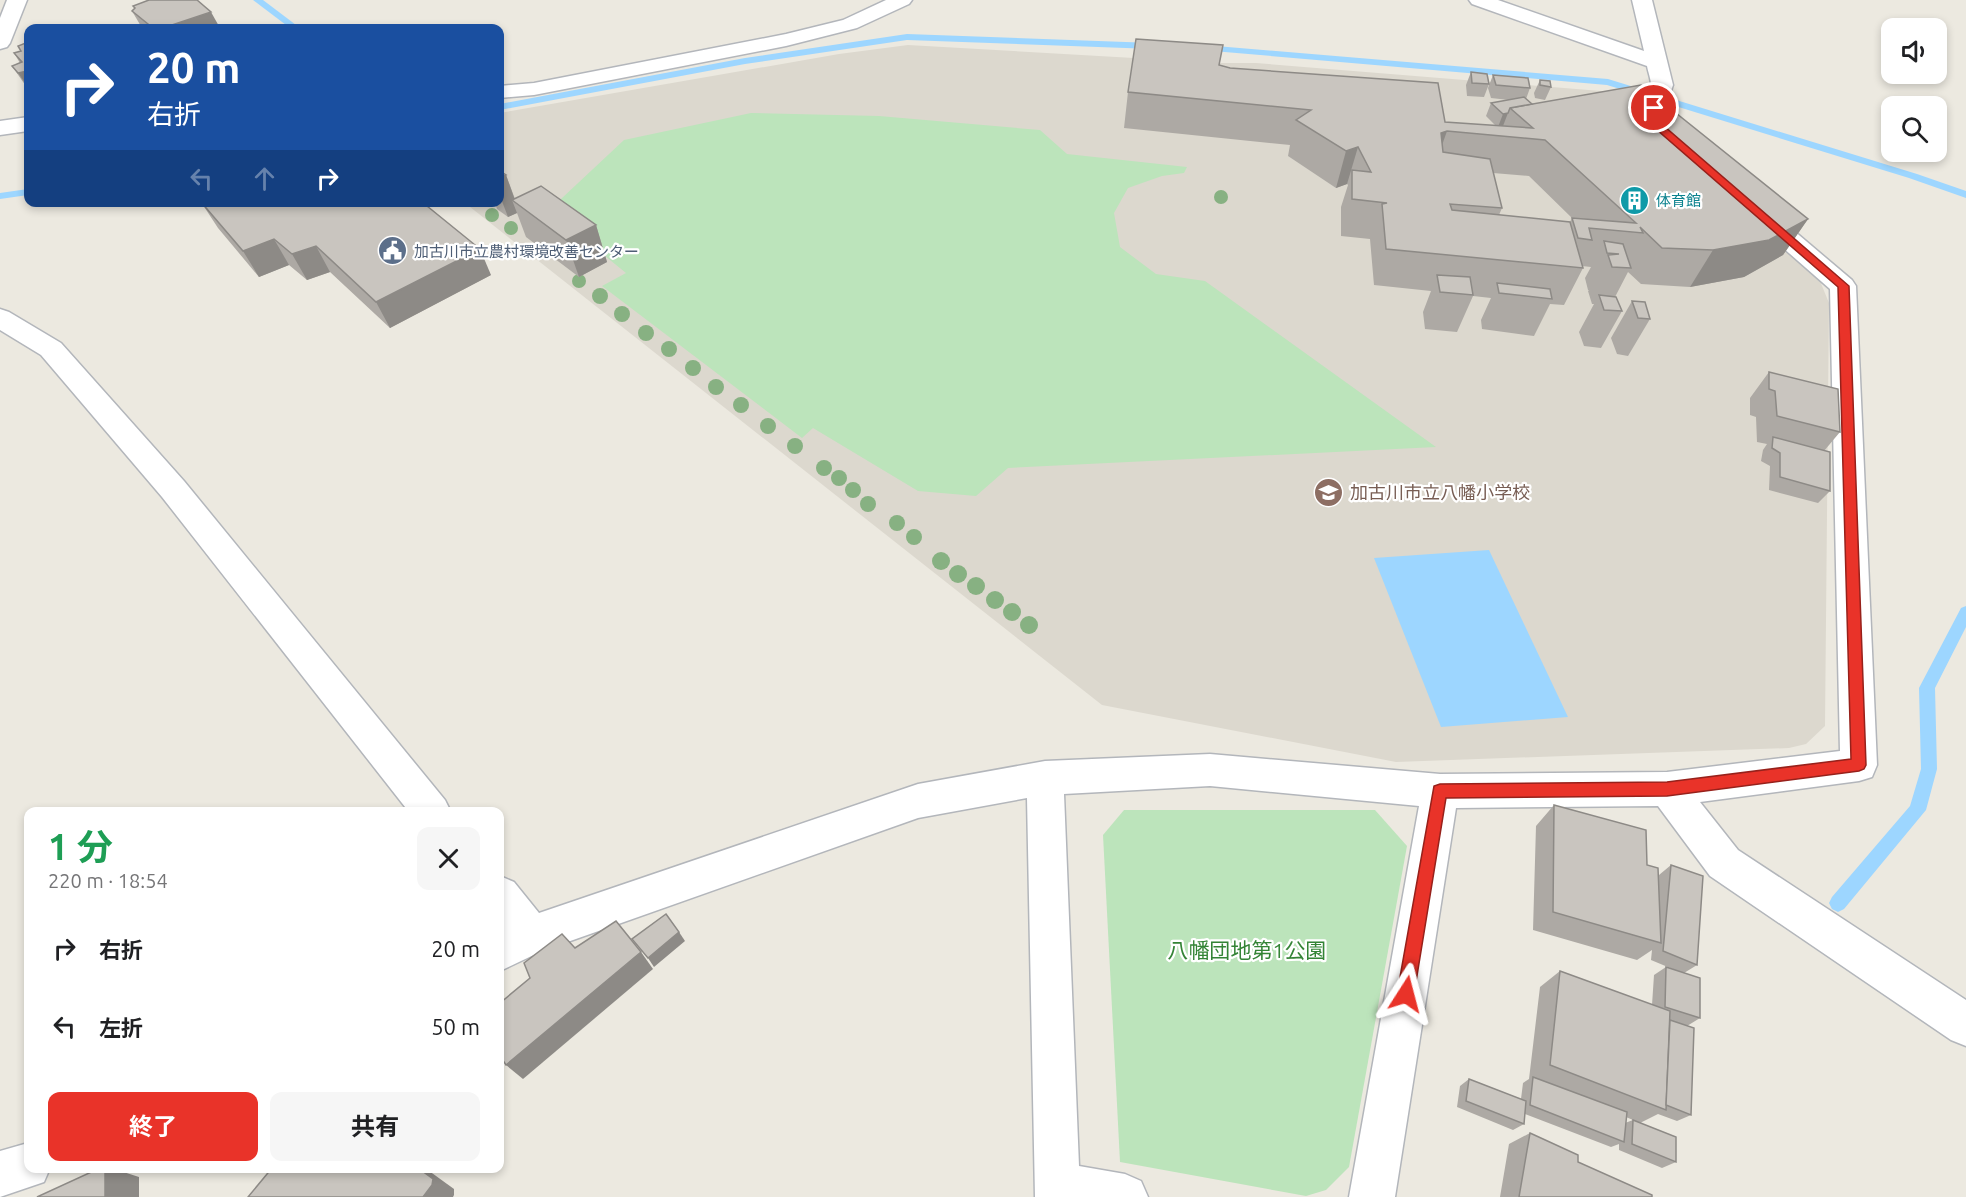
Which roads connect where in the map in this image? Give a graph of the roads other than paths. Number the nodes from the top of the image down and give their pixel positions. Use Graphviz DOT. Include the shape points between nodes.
graph roads {
  1 [pos="17,0"];
  2 [pos="902,0"];
  3 [pos="1479,0"];
  4 [pos="1642,0"];
  5 [pos="0,43"];
  6 [pos="1658,63"];
  7 [pos="504,92"];
  8 [pos="24,125"];
  9 [pos="0,128"];
  10 [pos="1694,157"];
  11 [pos="1738,195"];
  12 [pos="9,334"];
  13 [pos="1045,778"];
  14 [pos="1667,789"];
  15 [pos="1440,791"];
  16 [pos="428,807"];
  17 [pos="504,907"];
  18 [pos="516,943"];
  19 [pos="1966,1025"];
  20 [pos="24,1167"];
  21 [pos="0,1174"];
  22 [pos="1058,1191"];
  23 [pos="1125,1197"];
  24 [pos="1372,1197"];
  1 -- 5 [label="street"];
  2 -- 7 [label="street" via="850,24 786,40"];
  3 -- 6 [label="street"];
  4 -- 6 [label="street"];
  6 -- 10 [label="street" via="1659,127"];
  8 -- 9 [label="street"];
  11 -- 14 [label="street" via="1843,286 1859,765"];
  12 -- 16 [label="street" via="51,349 172,489"];
  13 -- 15 [label="street" via="1210,770"];
  13 -- 18 [label="street" via="918,801"];
  13 -- 22 [label="street"];
  14 -- 15 [label="street"];
  14 -- 19 [label="street" via="1724,863"];
  15 -- 24 [label="street"];
  17 -- 18 [label="street"];
  20 -- 21 [label="street"];
  22 -- 23 [label="street"];
}
